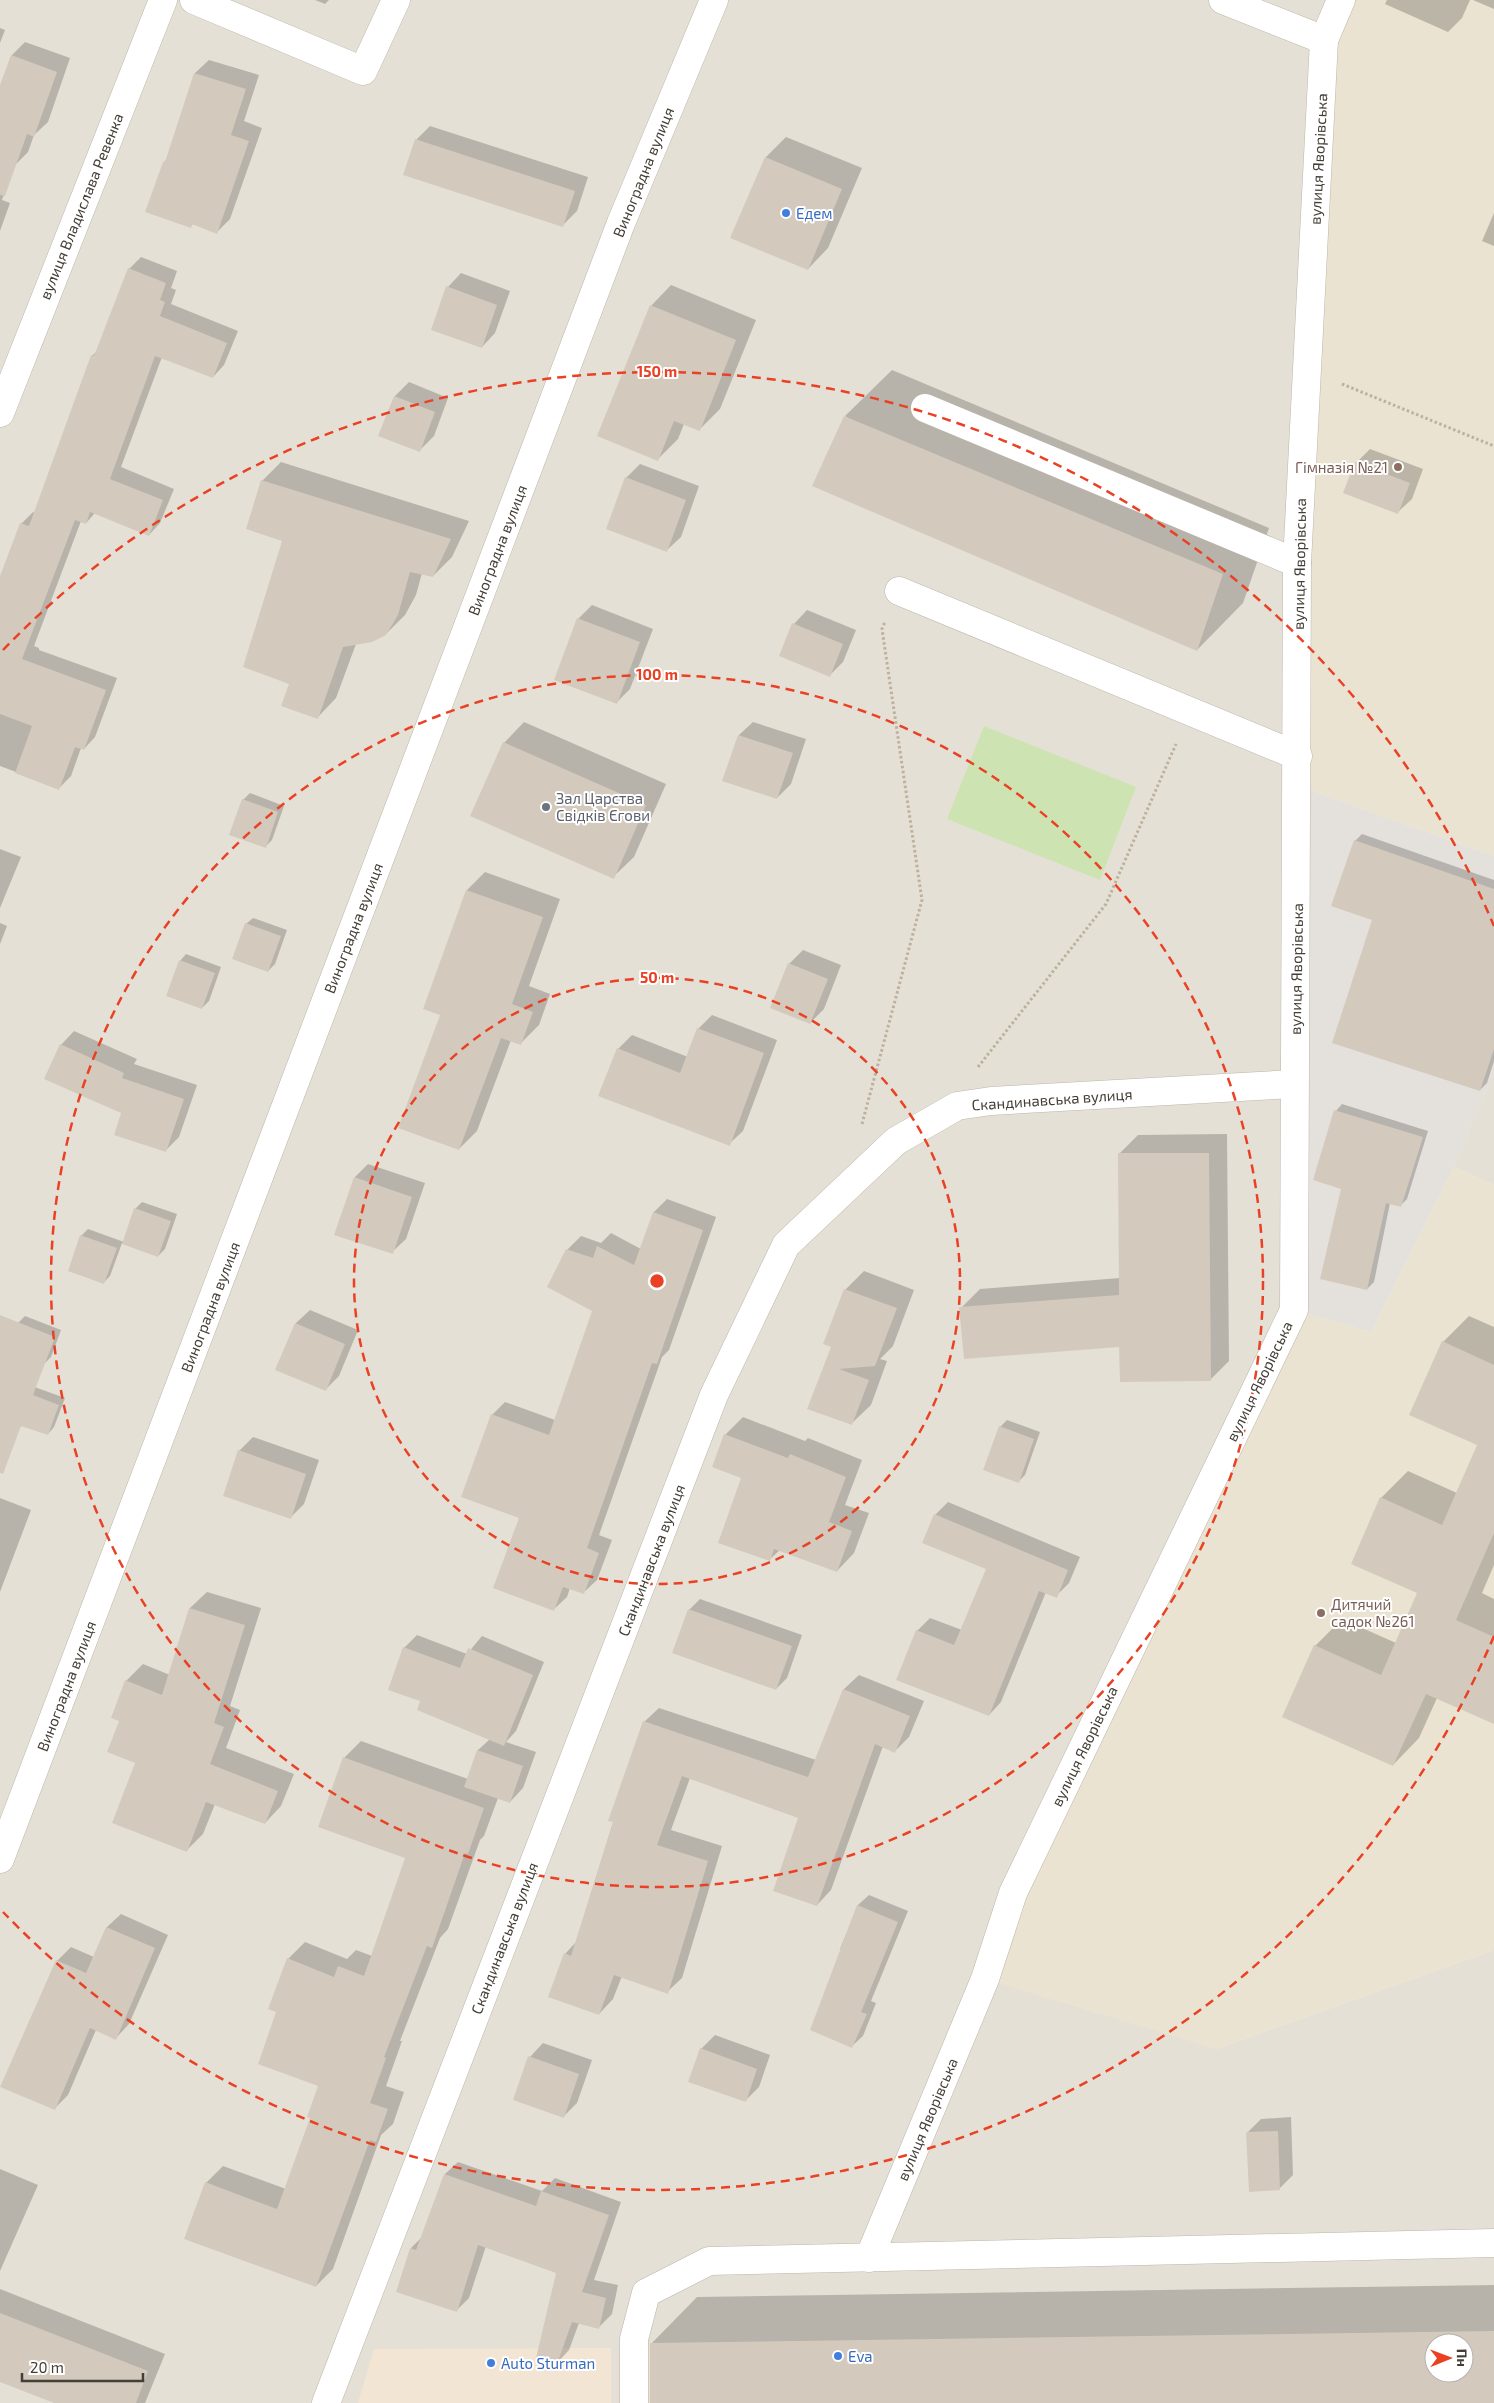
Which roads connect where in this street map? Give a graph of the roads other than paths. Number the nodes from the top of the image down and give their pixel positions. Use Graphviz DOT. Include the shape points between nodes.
graph roads {
  1 [pos="163,0"];
  2 [pos="194,0"];
  3 [pos="396,0"];
  4 [pos="714,0"];
  5 [pos="1223,0"];
  6 [pos="1341,0"];
  7 [pos="1324,40"];
  8 [pos="925,408"];
  9 [pos="0,413"];
  10 [pos="1297,563"];
  11 [pos="899,591"];
  12 [pos="1298,756"];
  13 [pos="1294,1084"];
  14 [pos="0,1859"];
  15 [pos="1494,2243"];
  16 [pos="870,2258"];
  17 [pos="326,2403"];
  18 [pos="634,2403"];
  1 -- 9 [label="street, вулиця Владислава Ревенка"];
  2 -- 3 [label="street" via="363,71"];
  4 -- 14 [label="street, Виноградна вулиця" via="614,241"];
  5 -- 7 [label="street"];
  6 -- 7 [label="street, вулиця Яворівська"];
  7 -- 10 [label="street, вулиця Яворівська"];
  8 -- 10 [label="street"];
  10 -- 12 [label="street, вулиця Яворівська"];
  11 -- 12 [label="street"];
  12 -- 13 [label="street, вулиця Яворівська"];
  13 -- 16 [label="street, вулиця Яворівська" via="1294,1310 1013,1893 985,1979"];
  13 -- 17 [label="street, Скандинавська вулиця" via="991,1101 957,1106 896,1141 786,1245 714,1395"];
  15 -- 16 [label="street"];
  16 -- 18 [label="street" via="709,2262 646,2293 634,2339"];
}
